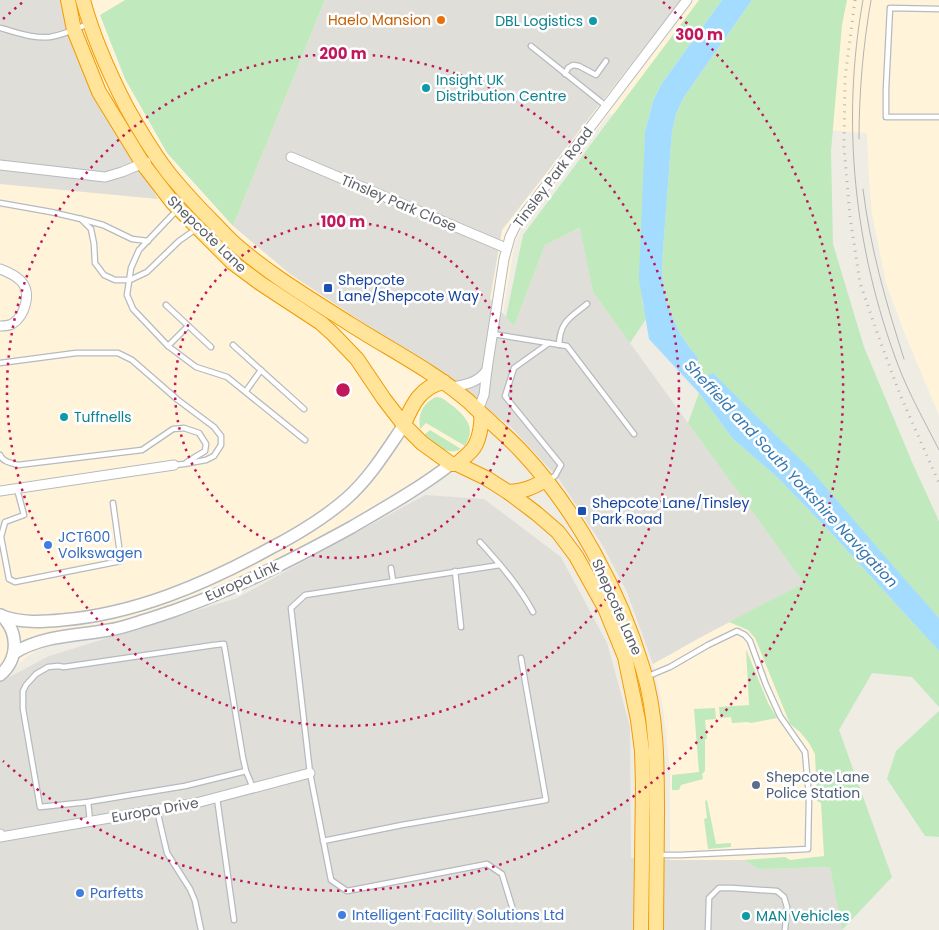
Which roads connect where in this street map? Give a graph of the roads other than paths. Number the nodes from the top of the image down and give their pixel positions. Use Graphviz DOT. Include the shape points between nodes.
graph roads {
  1 [pos="68,0"];
  2 [pos="84,0"];
  3 [pos="687,0"];
  4 [pos="939,9"];
  5 [pos="89,24"];
  6 [pos="0,28"];
  7 [pos="74,30"];
  8 [pos="531,46"];
  9 [pos="606,61"];
  10 [pos="565,74"];
  11 [pos="606,106"];
  12 [pos="939,117"];
  13 [pos="157,156"];
  14 [pos="291,157"];
  15 [pos="143,164"];
  16 [pos="0,165"];
  17 [pos="0,203"];
  18 [pos="196,204"];
  19 [pos="178,208"];
  20 [pos="81,219"];
  21 [pos="197,228"];
  22 [pos="148,241"];
  23 [pos="506,248"];
  24 [pos="0,269"];
  25 [pos="130,280"];
  26 [pos="295,288"];
  27 [pos="288,301"];
  28 [pos="587,304"];
  29 [pos="166,305"];
  30 [pos="0,326"];
  31 [pos="188,326"];
  32 [pos="493,334"];
  33 [pos="549,343"];
  34 [pos="559,345"];
  35 [pos="168,346"];
  36 [pos="233,346"];
  37 [pos="211,347"];
  38 [pos="0,363"];
  39 [pos="487,369"];
  40 [pos="261,370"];
  41 [pos="447,385"];
  42 [pos="246,391"];
  43 [pos="304,409"];
  44 [pos="480,412"];
  45 [pos="404,424"];
  46 [pos="634,434"];
  47 [pos="305,440"];
  48 [pos="0,455"];
  49 [pos="454,464"];
  50 [pos="178,465"];
  51 [pos="546,480"];
  52 [pos="17,489"];
  53 [pos="0,491"];
  54 [pos="508,492"];
  55 [pos="113,503"];
  56 [pos="480,542"];
  57 [pos="500,564"];
  58 [pos="391,568"];
  59 [pos="455,572"];
  60 [pos="605,574"];
  61 [pos="393,581"];
  62 [pos="591,582"];
  63 [pos="533,612"];
  64 [pos="1,615"];
  65 [pos="462,627"];
  66 [pos="14,653"];
  67 [pos="521,658"];
  68 [pos="1,676"];
  69 [pos="645,677"];
  70 [pos="246,771"];
  71 [pos="310,773"];
  72 [pos="253,788"];
  73 [pos="216,798"];
  74 [pos="88,802"];
  75 [pos="157,810"];
  76 [pos="90,821"];
  77 [pos="0,836"];
  78 [pos="323,841"];
  79 [pos="657,855"];
  80 [pos="514,913"];
  81 [pos="234,920"];
  82 [pos="201,930"];
  83 [pos="641,930"];
  84 [pos="656,930"];
  85 [pos="708,930"];
  86 [pos="785,930"];
  1 -- 7 [label="highway, Shepcote Lane"];
  2 -- 5 [label="highway, Shepcote Lane"];
  3 -- 11 [label="street, Tinsley Park Road"];
  4 -- 12 [label="lane" via="890,8 886,117"];
  5 -- 7 [label="lane"];
  5 -- 13 [label="highway, Shepcote Lane" via="114,82"];
  6 -- 7 [label="lane" via="33,37 50,37"];
  7 -- 15 [label="highway, Shepcote Lane" via="99,92"];
  8 -- 10 [label="lane"];
  9 -- 10 [label="lane" via="596,75 573,65"];
  10 -- 11 [label="lane"];
  11 -- 23 [label="street, Tinsley Park Road" via="516,225"];
  13 -- 15 [label="street"];
  13 -- 18 [label="highway, Shepcote Lane"];
  14 -- 23 [label="street, Tinsley Park Close"];
  15 -- 16 [label="street" via="105,177"];
  15 -- 19 [label="highway, Shepcote Lane"];
  17 -- 20 [label="lane"];
  18 -- 19 [label="highway"];
  18 -- 21 [label="highway"];
  18 -- 26 [label="highway, Shepcote Lane" via="235,244"];
  19 -- 21 [label="highway, Shepcote Lane"];
  19 -- 22 [label="lane"];
  20 -- 22 [label="lane" via="132,239"];
  20 -- 25 [label="lane" via="91,228 95,263 104,275 115,280"];
  21 -- 25 [label="lane" via="147,272"];
  21 -- 27 [label="highway, Shepcote Lane" via="233,262"];
  22 -- 25 [label="lane" via="131,268"];
  23 -- 32 [label="street, Tinsley Park Road"];
  24 -- 30 [label="street" via="15,275 23,283 26,296 24,310 17,320"];
  25 -- 35 [label="lane" via="127,295 133,309"];
  26 -- 27 [label="highway"];
  26 -- 41 [label="highway, Shepcote Lane"];
  27 -- 45 [label="highway, Shepcote Lane" via="321,323 344,344"];
  28 -- 34 [label="lane" via="562,327"];
  29 -- 31 [label="lane"];
  31 -- 35 [label="lane"];
  31 -- 37 [label="lane"];
  32 -- 33 [label="lane"];
  32 -- 39 [label="street, Tinsley Park Road"];
  33 -- 34 [label="lane"];
  33 -- 51 [label="lane" via="514,368 506,396 561,465 554,476"];
  34 -- 46 [label="lane" via="567,346"];
  35 -- 42 [label="lane" via="196,367 227,377"];
  36 -- 40 [label="lane"];
  38 -- 50 [label="lane" via="76,353 118,353 132,360 222,436 214,456"];
  39 -- 41 [label="street" via="472,383"];
  39 -- 44 [label="street, Tinsley Park Road"];
  40 -- 42 [label="lane"];
  40 -- 43 [label="lane"];
  41 -- 44 [label="highway, Shepcote Lane"];
  41 -- 45 [label="highway" via="433,385 418,396"];
  42 -- 47 [label="lane"];
  44 -- 49 [label="highway" via="482,419 477,444"];
  44 -- 51 [label="highway, Shepcote Lane" via="500,429"];
  45 -- 49 [label="highway, Shepcote Lane" via="422,443"];
  45 -- 64 [label="street, Europa Link" via="378,463 345,500 295,535 250,560 168,596 111,612 44,622 14,620"];
  48 -- 50 [label="lane" via="8,463 18,465 51,462 142,450 173,429 184,428 199,433 206,444 205,451"];
  49 -- 54 [label="highway, Shepcote Lane"];
  49 -- 66 [label="street, Europa Link" via="373,515 240,584 137,623 40,641"];
  50 -- 52 [label="street"];
  51 -- 54 [label="highway" via="520,492"];
  51 -- 60 [label="highway, Shepcote Lane" via="574,518"];
  52 -- 53 [label="street"];
  52 -- 55 [label="lane" via="24,515 5,522 1,536 9,579 15,582 121,561"];
  54 -- 62 [label="highway, Shepcote Lane" via="558,532"];
  56 -- 57 [label="lane"];
  57 -- 59 [label="lane"];
  57 -- 63 [label="lane"];
  58 -- 61 [label="lane"];
  59 -- 61 [label="lane"];
  59 -- 65 [label="lane"];
  60 -- 62 [label="highway"];
  60 -- 69 [label="highway, Shepcote Lane" via="628,625"];
  61 -- 71 [label="lane" via="305,595 291,608"];
  62 -- 83 [label="highway, Shepcote Lane" via="625,658 638,720 643,786"];
  64 -- 66 [label="street" via="13,633"];
  66 -- 68 [label="street"];
  67 -- 78 [label="lane" via="546,800"];
  69 -- 79 [label="highway, Shepcote Lane" via="654,733"];
  69 -- 79 [label="lane" via="737,631 741,632 750,641 780,716 806,752 808,849"];
  70 -- 72 [label="lane"];
  70 -- 74 [label="lane" via="185,786"];
  70 -- 74 [label="lane" via="224,644 48,667 32,678 22,698 40,807"];
  71 -- 72 [label="street, Europa Drive"];
  71 -- 78 [label="lane"];
  72 -- 73 [label="street, Europa Drive"];
  73 -- 75 [label="street, Europa Drive"];
  73 -- 81 [label="lane"];
  74 -- 76 [label="lane"];
  75 -- 76 [label="street, Europa Drive"];
  75 -- 82 [label="lane" via="168,853 190,889"];
  76 -- 77 [label="street, Europa Drive"];
  78 -- 80 [label="lane" via="330,880 347,891 487,864 502,874"];
  79 -- 84 [label="highway, Shepcote Lane"];
  85 -- 86 [label="lane" via="709,898 719,888 732,888 777,891 784,897 787,907"];
}
